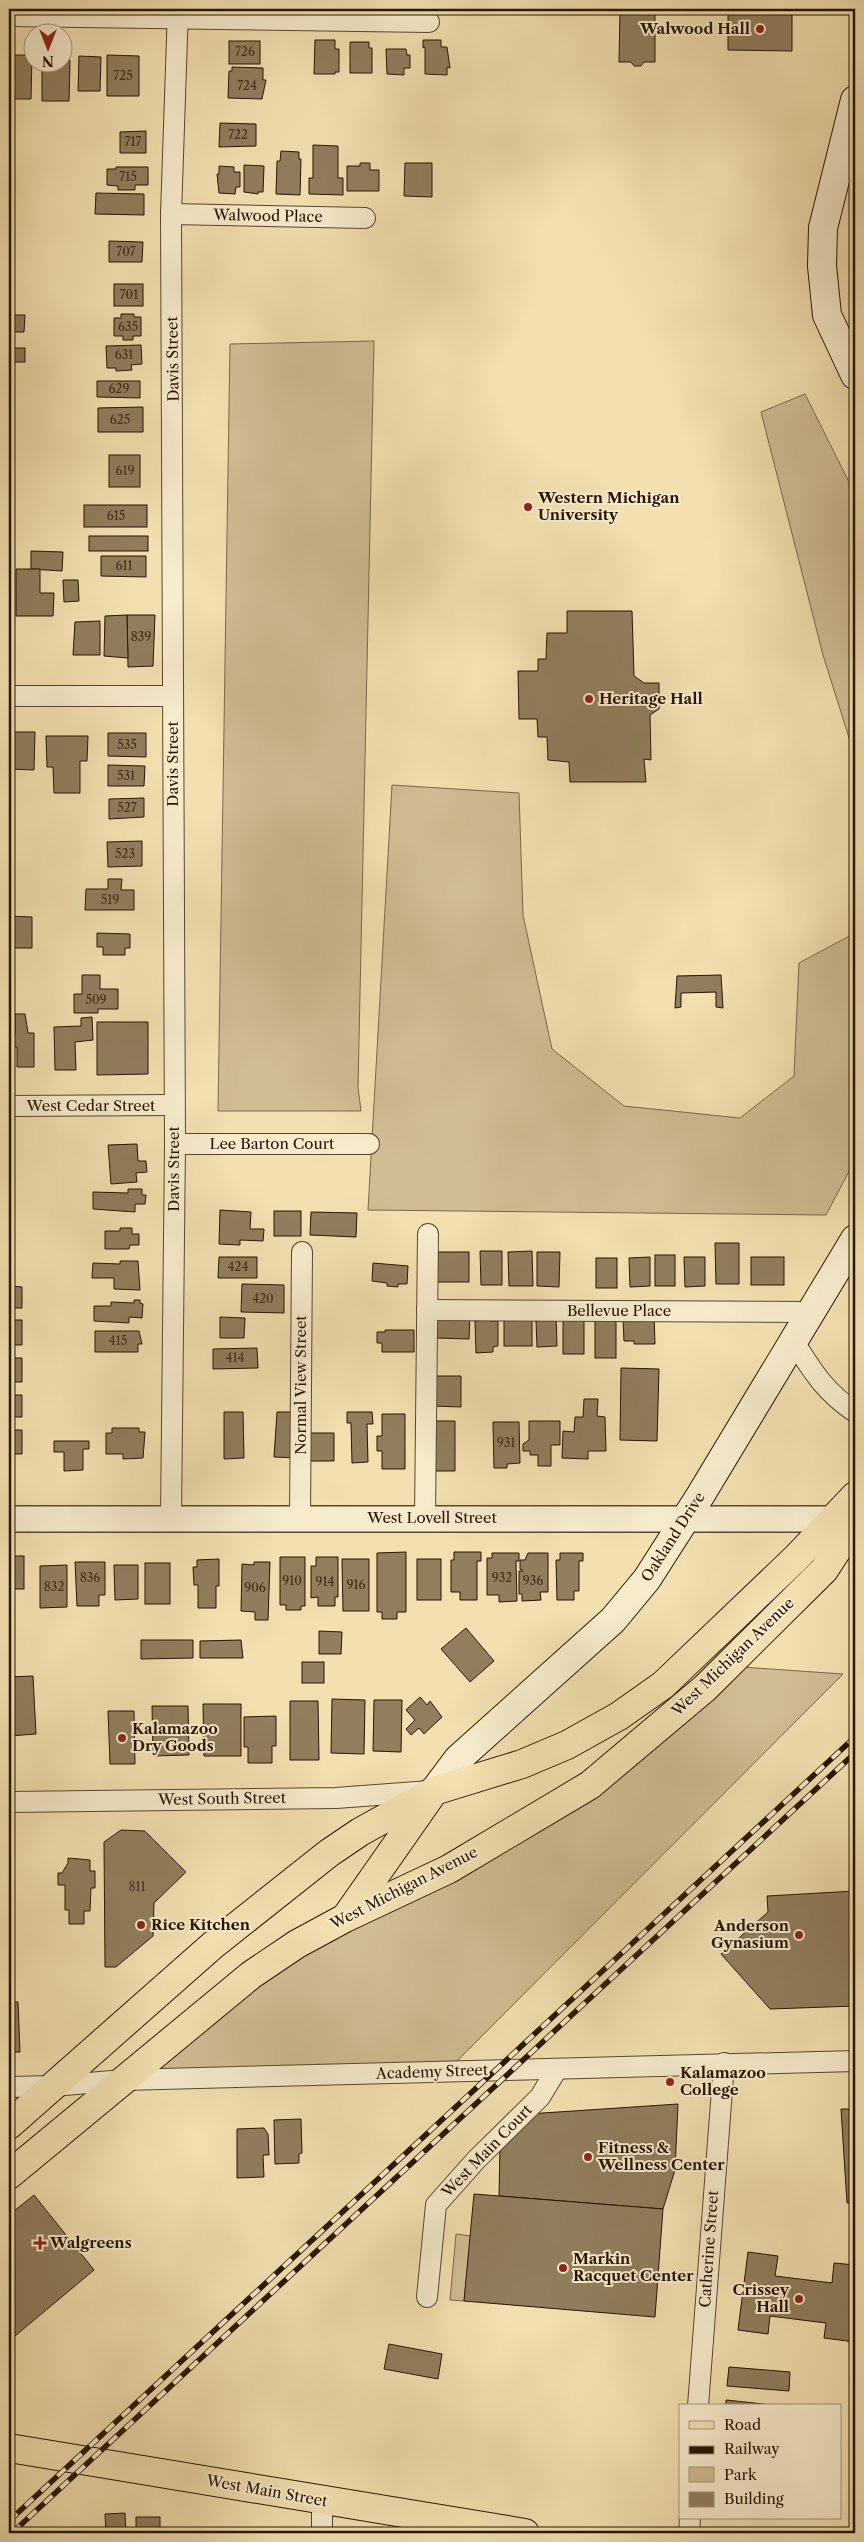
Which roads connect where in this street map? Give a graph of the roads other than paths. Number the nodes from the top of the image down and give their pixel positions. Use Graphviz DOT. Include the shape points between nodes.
graph roads {
  1 [pos="178,13"];
  2 [pos="9,16"];
  3 [pos="429,22"];
  4 [pos="855,100"];
  5 [pos="171,214"];
  6 [pos="365,218"];
  7 [pos="855,375"];
  8 [pos="9,696"];
  9 [pos="173,696"];
  10 [pos="174,1105"];
  11 [pos="9,1106"];
  12 [pos="175,1144"];
  13 [pos="369,1144"];
  14 [pos="428,1234"];
  15 [pos="855,1239"];
  16 [pos="302,1252"];
  17 [pos="427,1310"];
  18 [pos="811,1312"];
  19 [pos="794,1342"];
  20 [pos="855,1412"];
  21 [pos="855,1496"];
  22 [pos="300,1518"];
  23 [pos="425,1518"];
  24 [pos="9,1519"];
  25 [pos="171,1519"];
  26 [pos="686,1519"];
  27 [pos="843,1519"];
  28 [pos="855,1531"];
  29 [pos="434,1791"];
  30 [pos="9,1802"];
  31 [pos="345,1918"];
  32 [pos="855,2061"];
  33 [pos="724,2063"];
  34 [pos="557,2069"];
  35 [pos="124,2080"];
  36 [pos="53,2086"];
  37 [pos="9,2087"];
  38 [pos="9,2125"];
  39 [pos="9,2175"];
  40 [pos="427,2297"];
  41 [pos="698,2404"];
  42 [pos="9,2448"];
  43 [pos="322,2500"];
  44 [pos="690,2520"];
  45 [pos="322,2533"];
  46 [pos="525,2533"];
  47 [pos="689,2533"];
  1 -- 2 [label="street"];
  1 -- 3 [label="street"];
  1 -- 5 [label="street, Davis Street"];
  4 -- 7 [label="main road" via="823,228 822,266 827,315"];
  5 -- 6 [label="street, Walwood Place"];
  5 -- 9 [label="street, Davis Street"];
  8 -- 9 [label="street"];
  9 -- 10 [label="street, Davis Street"];
  10 -- 11 [label="street, West Cedar Street"];
  10 -- 12 [label="street, Davis Street"];
  12 -- 13 [label="street, Lee Barton Court"];
  12 -- 25 [label="street, Davis Street"];
  14 -- 17 [label="street"];
  15 -- 18 [label="main road, Oakland Drive"];
  16 -- 22 [label="street, Normal View Street"];
  17 -- 18 [label="street, Bellevue Place"];
  17 -- 23 [label="street"];
  18 -- 19 [label="main road, Oakland Drive"];
  19 -- 20 [label="street" via="816,1378 831,1395"];
  19 -- 26 [label="main road, Oakland Drive"];
  21 -- 27 [label="main road, West Michigan Avenue"];
  22 -- 23 [label="street, West Lovell Street"];
  22 -- 25 [label="street, West Lovell Street"];
  23 -- 26 [label="street, West Lovell Street"];
  24 -- 25 [label="street, West Lovell Street"];
  26 -- 27 [label="street, West Lovell Street"];
  26 -- 29 [label="main road, Oakland Drive" via="647,1579 613,1620 458,1759"];
  27 -- 29 [label="main road, West Michigan Avenue" via="796,1558 663,1684 619,1716 567,1745 522,1764"];
  28 -- 31 [label="main road, West Michigan Avenue" via="841,1544 824,1570 705,1688 590,1784 449,1869"];
  29 -- 30 [label="street, West South Street" via="336,1798"];
  29 -- 31 [label="main road"];
  29 -- 36 [label="main road, West Michigan Avenue" via="329,1853 214,1945"];
  31 -- 35 [label="main road, West Michigan Avenue" via="297,1944 251,1975"];
  32 -- 33 [label="street, Academy Street"];
  33 -- 34 [label="street, Academy Street"];
  33 -- 41 [label="street, Catherine Street"];
  34 -- 35 [label="street, Academy Street"];
  34 -- 40 [label="street, West Main Court" via="540,2097 436,2204"];
  35 -- 36 [label="street, Academy Street"];
  35 -- 39 [label="main road, West Michigan Avenue"];
  36 -- 37 [label="street, Academy Street"];
  36 -- 38 [label="main road, West Michigan Avenue"];
  42 -- 43 [label="main road, West Main Street"];
  43 -- 45 [label="street"];
  43 -- 46 [label="main road, West Main Street"];
  44 -- 47 [label="street"];
}
